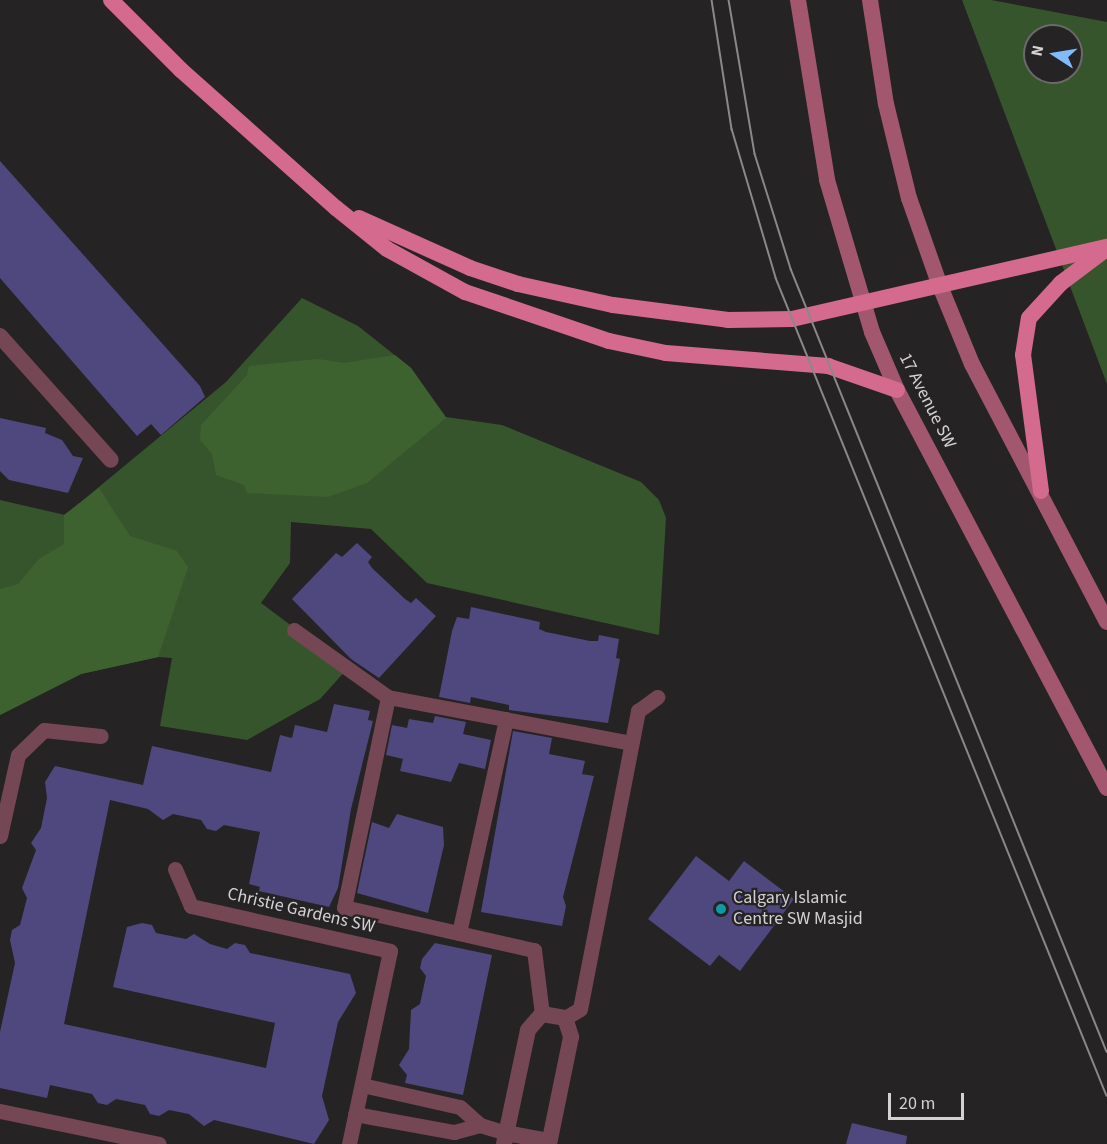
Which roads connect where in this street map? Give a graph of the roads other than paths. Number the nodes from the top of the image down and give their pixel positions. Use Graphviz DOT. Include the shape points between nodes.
graph roads {
  1 [pos="111,0"];
  2 [pos="798,0"];
  3 [pos="871,3"];
  4 [pos="336,208"];
  5 [pos="1107,248"];
  6 [pos="940,286"];
  7 [pos="862,303"];
  8 [pos="0,336"];
  9 [pos="897,390"];
  10 [pos="111,460"];
  11 [pos="1041,491"];
  12 [pos="1107,622"];
  13 [pos="294,630"];
  14 [pos="388,697"];
  15 [pos="657,697"];
  16 [pos="506,719"];
  17 [pos="101,736"];
  18 [pos="631,743"];
  19 [pos="1107,788"];
  20 [pos="0,836"];
  21 [pos="175,869"];
  22 [pos="459,933"];
  23 [pos="542,1014"];
  24 [pos="565,1018"];
  25 [pos="362,1085"];
  26 [pos="0,1111"];
  27 [pos="356,1114"];
  28 [pos="480,1125"];
  29 [pos="505,1138"];
  30 [pos="553,1143"];
  31 [pos="159,1144"];
  32 [pos="349,1144"];
  1 -- 4 [label="highway" via="181,70"];
  2 -- 7 [label="main road, 17 Avenue SW" via="827,180"];
  3 -- 6 [label="main road" via="886,104 909,198"];
  4 -- 7 [label="highway" via="470,268 613,305 728,320 792,319"];
  4 -- 9 [label="highway" via="409,263 465,292 556,327 666,353 828,366"];
  5 -- 6 [label="highway"];
  5 -- 11 [label="highway" via="1052,291 1029,318 1023,355"];
  6 -- 7 [label="highway"];
  6 -- 11 [label="main road" via="972,364"];
  7 -- 9 [label="main road, 17 Avenue SW"];
  8 -- 10 [label="street"];
  9 -- 19 [label="main road, 17 Avenue SW"];
  11 -- 12 [label="main road"];
  13 -- 14 [label="lane"];
  14 -- 16 [label="lane"];
  14 -- 22 [label="lane" via="344,907"];
  15 -- 18 [label="lane" via="638,711"];
  16 -- 18 [label="lane"];
  16 -- 22 [label="lane"];
  17 -- 20 [label="lane" via="44,730 35,738 18,755"];
  18 -- 24 [label="lane" via="580,1009"];
  21 -- 25 [label="lane, Christie Gardens SW" via="191,906 390,951"];
  22 -- 23 [label="lane" via="534,950"];
  23 -- 24 [label="street"];
  23 -- 29 [label="street" via="528,1030"];
  24 -- 30 [label="street" via="571,1037"];
  25 -- 27 [label="lane, Christie Gardens SW"];
  25 -- 28 [label="lane" via="460,1107"];
  26 -- 31 [label="lane"];
  27 -- 28 [label="lane" via="454,1132"];
  27 -- 32 [label="lane, Christie Gardens SW"];
  28 -- 29 [label="lane"];
  29 -- 30 [label="street"];
}
